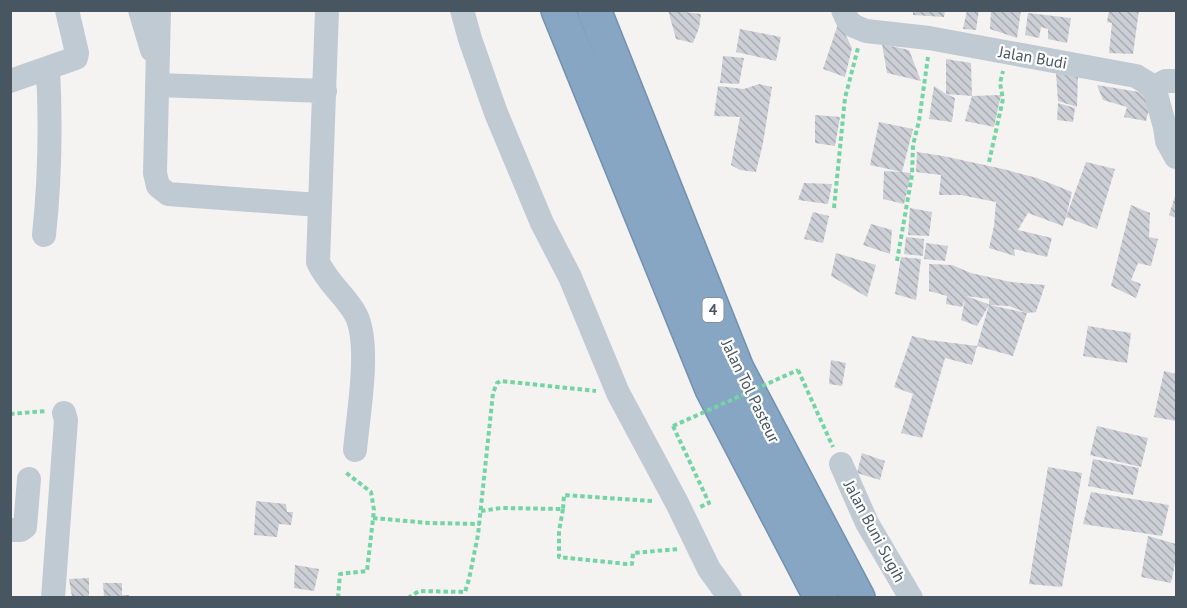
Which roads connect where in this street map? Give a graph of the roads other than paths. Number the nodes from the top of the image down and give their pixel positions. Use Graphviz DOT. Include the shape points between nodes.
graph roads {
  1 [pos="66,10"];
  2 [pos="140,10"];
  3 [pos="159,10"];
  4 [pos="327,10"];
  5 [pos="462,10"];
  6 [pos="558,10"];
  7 [pos="594,10"];
  8 [pos="843,10"];
  9 [pos="48,69"];
  10 [pos="158,77"];
  11 [pos="10,81"];
  12 [pos="1165,84"];
  13 [pos="325,91"];
  14 [pos="1176,158"];
  15 [pos="319,205"];
  16 [pos="44,235"];
  17 [pos="64,413"];
  18 [pos="355,450"];
  19 [pos="841,464"];
  20 [pos="20,478"];
  21 [pos="61,482"];
  22 [pos="10,530"];
  23 [pos="53,597"];
  24 [pos="730,597"];
  25 [pos="821,597"];
  26 [pos="858,597"];
  27 [pos="911,597"];
  1 -- 9 [label="street" via="76,58"];
  2 -- 10 [label="street"];
  3 -- 10 [label="street"];
  4 -- 13 [label="street"];
  5 -- 24 [label="street" via="496,113 618,393 709,569"];
  6 -- 25 [label="highway, Jalan Tol Pasteur / 4" via="712,389"];
  7 -- 26 [label="highway, Jalan Tol Pasteur / 4" via="737,369"];
  8 -- 12 [label="street, Jalan Budi" via="848,21 866,31 929,38"];
  9 -- 11 [label="street"];
  9 -- 16 [label="street" via="50,175"];
  10 -- 13 [label="street"];
  10 -- 15 [label="street" via="155,173 158,186 168,194"];
  12 -- 14 [label="street, Jalan Budi" via="1167,141"];
  13 -- 15 [label="street"];
  15 -- 18 [label="street" via="318,262 355,313 362,330 364,351"];
  17 -- 21 [label="street"];
  19 -- 27 [label="street, Jalan Buni Sugih" via="867,524"];
  20 -- 21 [label="street"];
  20 -- 22 [label="street" via="25,527"];
  21 -- 23 [label="street"];
}
